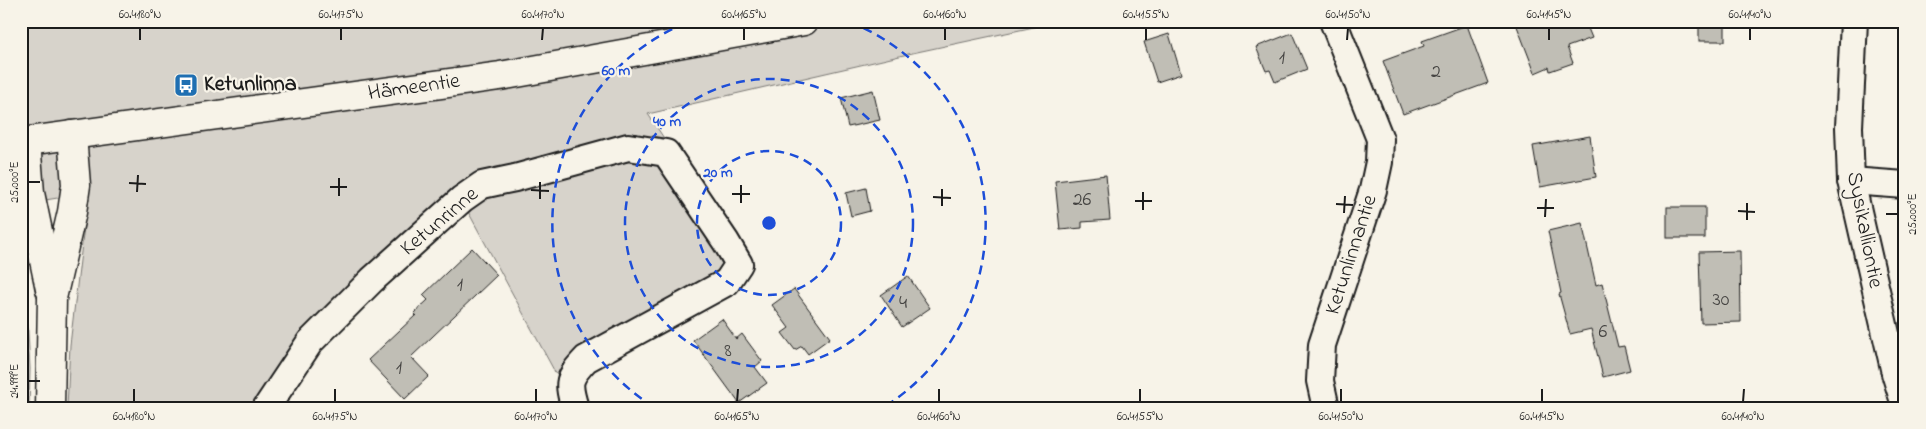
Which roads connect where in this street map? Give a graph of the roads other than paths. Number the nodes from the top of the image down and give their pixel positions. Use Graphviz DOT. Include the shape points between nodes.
graph roads {
  1 [pos="804,21"];
  2 [pos="1333,21"];
  3 [pos="1854,21"];
  4 [pos="72,135"];
  5 [pos="24,142"];
  6 [pos="1851,181"];
  7 [pos="1905,185"];
  8 [pos="52,298"];
  9 [pos="1905,405"];
  10 [pos="50,408"];
  11 [pos="266,408"];
  12 [pos="575,408"];
  13 [pos="1326,408"];
  1 -- 4 [label="main road, Hämeentie" via="500,76"];
  2 -- 13 [label="street, Ketunlinnantie" via="1380,138 1373,190 1322,345 1320,381"];
  3 -- 6 [label="street, Sysikalliontie" via="1849,127"];
  4 -- 5 [label="main road, Hämeentie"];
  4 -- 8 [label="main road" via="76,185"];
  5 -- 8 [label="main road" via="30,193"];
  6 -- 7 [label="street"];
  6 -- 9 [label="street, Sysikalliontie"];
  8 -- 10 [label="main road"];
  11 -- 12 [label="street, Ketunrinne" via="310,342 372,280 462,198 482,185 628,146 666,153 739,264 727,282 586,359 572,374 569,391"];
}
